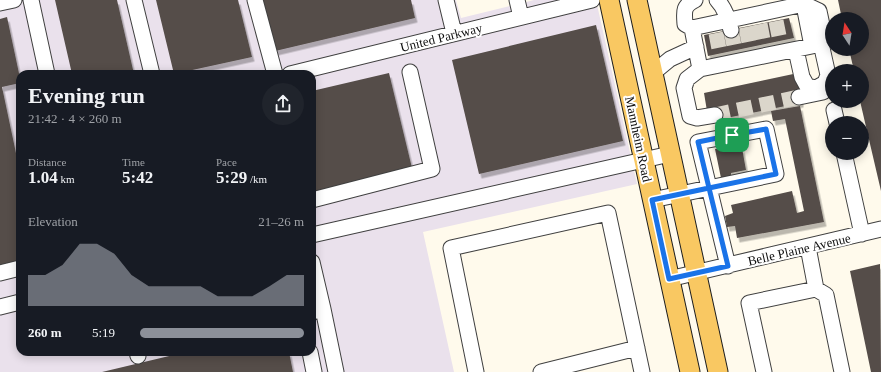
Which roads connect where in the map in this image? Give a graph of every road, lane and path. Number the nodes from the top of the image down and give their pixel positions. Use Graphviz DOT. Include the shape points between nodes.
graph roads {
  1 [pos="14,0"];
  2 [pos="31,0"];
  3 [pos="134,0"];
  4 [pos="255,0"];
  5 [pos="446,0"];
  6 [pos="518,0"];
  7 [pos="592,0"];
  8 [pos="609,0"];
  9 [pos="637,0"];
  10 [pos="695,0"];
  11 [pos="718,0"];
  12 [pos="803,2"];
  13 [pos="0,3"];
  14 [pos="521,17"];
  15 [pos="744,22"];
  16 [pos="822,26"];
  17 [pos="825,27"];
  18 [pos="692,28"];
  19 [pos="454,33"];
  20 [pos="696,47"];
  21 [pos="786,48"];
  22 [pos="700,69"];
  23 [pos="46,70"];
  24 [pos="151,70"];
  25 [pos="274,70"];
  26 [pos="306,70"];
  27 [pos="410,72"];
  28 [pos="653,73"];
  29 [pos="825,92"];
  30 [pos="800,97"];
  31 [pos="715,115"];
  32 [pos="670,154"];
  33 [pos="643,160"];
  34 [pos="846,160"];
  35 [pos="709,188"];
  36 [pos="679,194"];
  37 [pos="316,199"];
  38 [pos="652,200"];
  39 [pos="881,229"];
  40 [pos="316,234"];
  41 [pos="862,234"];
  42 [pos="808,247"];
  43 [pos="728,266"];
  44 [pos="16,269"];
  45 [pos="0,273"];
  46 [pos="696,273"];
  47 [pos="669,279"];
  48 [pos="816,289"];
  49 [pos="16,303"];
  50 [pos="0,307"];
  51 [pos="317,310"];
  52 [pos="637,348"];
  53 [pos="311,356"];
  54 [pos="314,372"];
  55 [pos="336,372"];
  56 [pos="476,372"];
  57 [pos="541,372"];
  58 [pos="642,372"];
  59 [pos="690,372"];
  60 [pos="718,372"];
  61 [pos="764,372"];
  62 [pos="842,372"];
  1 -- 13 [label="street"];
  2 -- 23 [label="street"];
  3 -- 24 [label="street"];
  4 -- 25 [label="street"];
  5 -- 19 [label="street"];
  6 -- 14 [label="street"];
  7 -- 14 [label="street, United Parkway"];
  8 -- 33 [label="main road, Mannheim Road"];
  9 -- 28 [label="main road, Mannheim Road"];
  10 -- 18 [label="street" via="684,10 685,24"];
  11 -- 15 [label="street"];
  12 -- 15 [label="street" via="774,16"];
  12 -- 16 [label="street" via="819,11"];
  12 -- 21 [label="street" via="812,46"];
  14 -- 19 [label="street, United Parkway"];
  15 -- 18 [label="street" via="714,28"];
  16 -- 17 [label="street"];
  16 -- 21 [label="street" via="818,30 828,75 825,83 816,88 807,86"];
  18 -- 20 [label="street"];
  19 -- 26 [label="street, United Parkway"];
  20 -- 22 [label="street"];
  20 -- 28 [label="street" via="670,60"];
  21 -- 22 [label="street" via="721,59"];
  22 -- 31 [label="street" via="687,79 684,88 690,116 697,118"];
  27 -- 37 [label="street" via="432,169"];
  28 -- 32 [label="main road, Mannheim Road"];
  29 -- 30 [label="street"];
  32 -- 33 [label="street"];
  32 -- 36 [label="main road, Mannheim Road"];
  33 -- 38 [label="main road, Mannheim Road"];
  33 -- 40 [label="street"];
  34 -- 41 [label="street"];
  35 -- 35 [label="street" via="698,142 766,129 776,174"];
  35 -- 36 [label="street"];
  35 -- 43 [label="street"];
  36 -- 38 [label="street"];
  36 -- 46 [label="main road, Mannheim Road"];
  38 -- 47 [label="main road, Mannheim Road"];
  39 -- 41 [label="street, Belle Plaine Avenue"];
  41 -- 42 [label="street, Belle Plaine Avenue"];
  42 -- 43 [label="street, Belle Plaine Avenue"];
  42 -- 48 [label="street"];
  43 -- 46 [label="street, Belle Plaine Avenue"];
  44 -- 45 [label="street"];
  46 -- 47 [label="street, Belle Plaine Avenue"];
  46 -- 60 [label="main road, Mannheim Road"];
  47 -- 59 [label="main road, Mannheim Road"];
  48 -- 61 [label="street" via="749,303"];
  48 -- 62 [label="street" via="826,295"];
  49 -- 50 [label="street"];
  51 -- 55 [label="street"];
  52 -- 56 [label="street" via="608,213 451,248"];
  52 -- 57 [label="street"];
  52 -- 58 [label="street"];
  53 -- 54 [label="street"];
}
